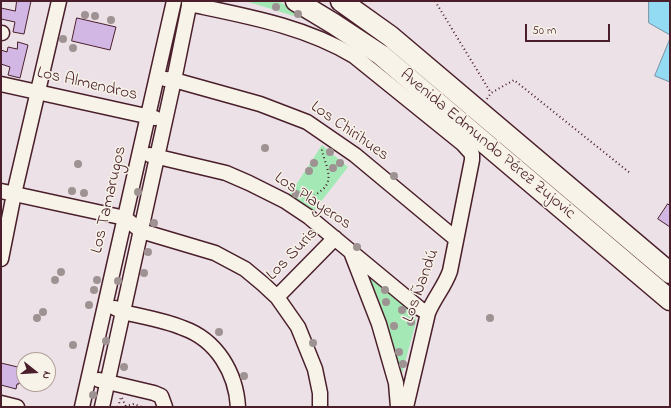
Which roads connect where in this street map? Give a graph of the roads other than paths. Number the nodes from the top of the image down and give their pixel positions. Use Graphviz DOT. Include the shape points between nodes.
graph roads {
  1 [pos="58,1"];
  2 [pos="174,1"];
  3 [pos="296,1"];
  4 [pos="341,1"];
  5 [pos="190,3"];
  6 [pos="156,78"];
  7 [pos="174,80"];
  8 [pos="1,84"];
  9 [pos="38,92"];
  10 [pos="147,118"];
  11 [pos="166,120"];
  12 [pos="140,152"];
  13 [pos="158,156"];
  14 [pos="8,192"];
  15 [pos="125,218"];
  16 [pos="141,232"];
  17 [pos="335,238"];
  18 [pos="456,239"];
  19 [pos="350,250"];
  20 [pos="1,259"];
  21 [pos="670,274"];
  22 [pos="277,297"];
  23 [pos="670,300"];
  24 [pos="105,304"];
  25 [pos="123,312"];
  26 [pos="428,313"];
  27 [pos="89,377"];
  28 [pos="108,382"];
  29 [pos="1,403"];
  30 [pos="17,407"];
  31 [pos="82,407"];
  32 [pos="102,407"];
  33 [pos="165,407"];
  34 [pos="238,407"];
  35 [pos="320,407"];
  36 [pos="398,407"];
  37 [pos="406,407"];
  1 -- 9 [label="street"];
  2 -- 6 [label="street, Los Tamarugos"];
  3 -- 23 [label="highway, Avenida Edmundo Pérez Zujovic" via="381,55"];
  4 -- 21 [label="highway, Avenida Edmundo Pérez Zujovic" via="390,36"];
  5 -- 7 [label="street"];
  5 -- 18 [label="street, Los Ñandú" via="305,32 340,48 354,56 463,144 472,154 472,160"];
  6 -- 7 [label="street, Los Chirihues"];
  6 -- 10 [label="street, Los Tamarugos"];
  7 -- 11 [label="street"];
  7 -- 18 [label="street, Los Chirihues" via="260,104 307,122 355,155"];
  8 -- 9 [label="street, Los Almendros"];
  9 -- 10 [label="street, Los Almendros"];
  9 -- 14 [label="street"];
  10 -- 11 [label="street, Los Almendros"];
  10 -- 12 [label="street, Los Tamarugos"];
  11 -- 13 [label="street"];
  12 -- 13 [label="street, Los Playeros"];
  12 -- 15 [label="street, Los Tamarugos"];
  13 -- 16 [label="street"];
  13 -- 17 [label="street, Los Playeros" via="226,173 249,183 285,201"];
  14 -- 15 [label="street"];
  14 -- 20 [label="street"];
  15 -- 16 [label="street"];
  15 -- 24 [label="street, Los Tamarugos"];
  16 -- 22 [label="street" via="215,253 245,269"];
  16 -- 25 [label="street"];
  17 -- 19 [label="street, Los Playeros"];
  17 -- 22 [label="street, Los Suris"];
  18 -- 26 [label="street, Los Ñandú" via="448,275"];
  19 -- 26 [label="street, Los Playeros"];
  19 -- 36 [label="street, Los Playeros" via="379,324 396,383"];
  22 -- 35 [label="street" via="298,327 307,346 320,393"];
  24 -- 25 [label="street"];
  24 -- 27 [label="street, Los Tamarugos"];
  25 -- 28 [label="street"];
  25 -- 34 [label="street" via="184,328 215,348 227,364 235,384"];
  26 -- 37 [label="street, Los Ñandú"];
  27 -- 28 [label="street"];
  27 -- 31 [label="street, Los Tamarugos"];
  28 -- 32 [label="street"];
  28 -- 33 [label="street" via="161,396"];
  29 -- 30 [label="street"];
}
